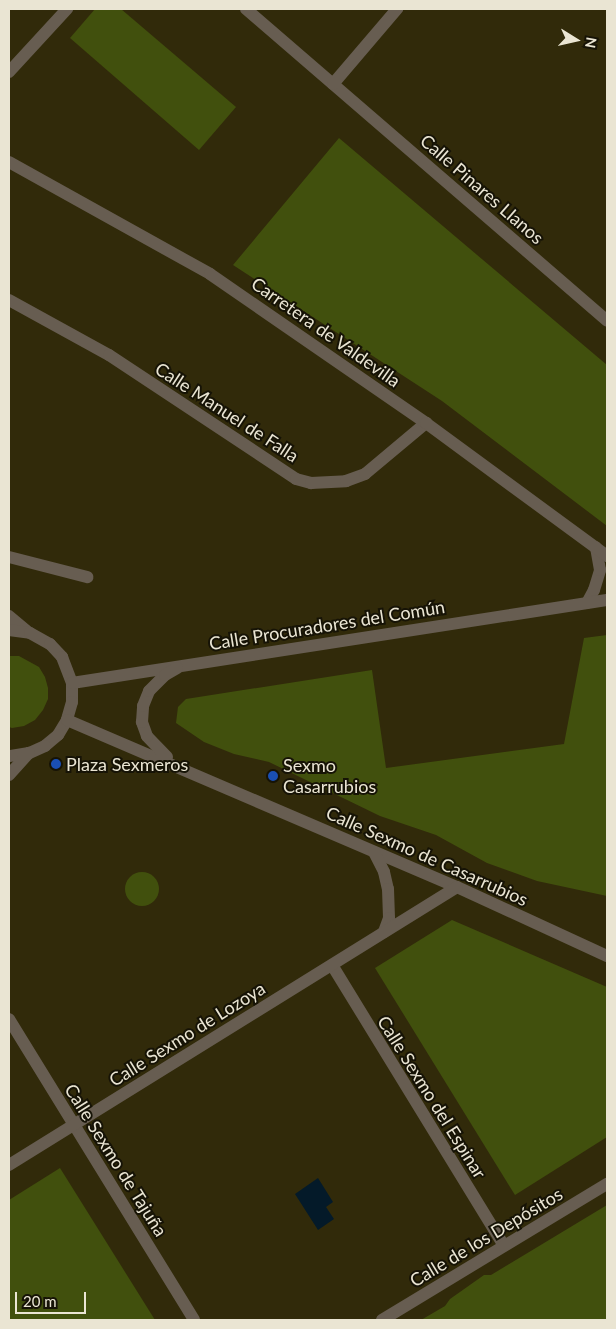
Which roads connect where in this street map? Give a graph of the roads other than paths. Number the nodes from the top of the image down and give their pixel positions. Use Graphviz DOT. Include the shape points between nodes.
graph roads {
  1 [pos="67,9"];
  2 [pos="246,9"];
  3 [pos="397,9"];
  4 [pos="9,72"];
  5 [pos="333,84"];
  6 [pos="9,162"];
  7 [pos="9,300"];
  8 [pos="607,321"];
  9 [pos="426,423"];
  10 [pos="596,547"];
  11 [pos="607,556"];
  12 [pos="9,557"];
  13 [pos="87,577"];
  14 [pos="607,600"];
  15 [pos="587,604"];
  16 [pos="9,616"];
  17 [pos="9,630"];
  18 [pos="30,633"];
  19 [pos="181,665"];
  20 [pos="72,683"];
  21 [pos="67,720"];
  22 [pos="29,754"];
  23 [pos="9,756"];
  24 [pos="177,765"];
  25 [pos="9,775"];
  26 [pos="374,852"];
  27 [pos="457,887"];
  28 [pos="384,932"];
  29 [pos="607,956"];
  30 [pos="332,964"];
  31 [pos="9,1019"];
  32 [pos="74,1125"];
  33 [pos="9,1166"];
  34 [pos="607,1184"];
  35 [pos="504,1246"];
  36 [pos="194,1320"];
  37 [pos="382,1320"];
  1 -- 4 [label="street"];
  2 -- 5 [label="street, Calle Pinares Llanos"];
  3 -- 5 [label="street"];
  5 -- 8 [label="street, Calle Pinares Llanos"];
  6 -- 9 [label="street, Carretera de Valdevilla" via="210,274"];
  7 -- 9 [label="street, Calle Manuel de Falla" via="109,355 296,479 311,483 346,481 365,474"];
  9 -- 10 [label="street, Carretera de Valdevilla"];
  10 -- 11 [label="street, Carretera de Valdevilla"];
  10 -- 15 [label="street" via="600,570"];
  12 -- 13 [label="street"];
  14 -- 15 [label="street, Calle Procuradores del Común"];
  15 -- 19 [label="street, Calle Procuradores del Común"];
  16 -- 18 [label="street"];
  17 -- 18 [label="street"];
  18 -- 20 [label="street" via="50,644 62,657"];
  19 -- 20 [label="street, Calle Procuradores del Común"];
  19 -- 24 [label="street" via="149,691 143,706 142,722 147,736"];
  20 -- 21 [label="street" via="72,702"];
  21 -- 22 [label="street" via="58,735"];
  21 -- 24 [label="street, Calle Sexmo de Casarrubios"];
  22 -- 23 [label="street"];
  22 -- 25 [label="street"];
  24 -- 26 [label="street, Calle Sexmo de Casarrubios"];
  26 -- 27 [label="street, Calle Sexmo de Casarrubios"];
  26 -- 28 [label="street" via="388,888 389,918"];
  27 -- 28 [label="street, Calle Sexmo de Lozoya"];
  27 -- 29 [label="street, Calle Sexmo de Casarrubios"];
  28 -- 30 [label="street, Calle Sexmo de Lozoya"];
  30 -- 32 [label="street, Calle Sexmo de Lozoya"];
  30 -- 35 [label="street, Calle Sexmo del Espinar"];
  31 -- 32 [label="street, Calle Sexmo de Tajuña"];
  32 -- 33 [label="street, Calle Sexmo de Lozoya"];
  32 -- 36 [label="street, Calle Sexmo de Tajuña"];
  34 -- 35 [label="street, Calle de los Depósitos"];
  35 -- 37 [label="street, Calle de los Depósitos"];
}
